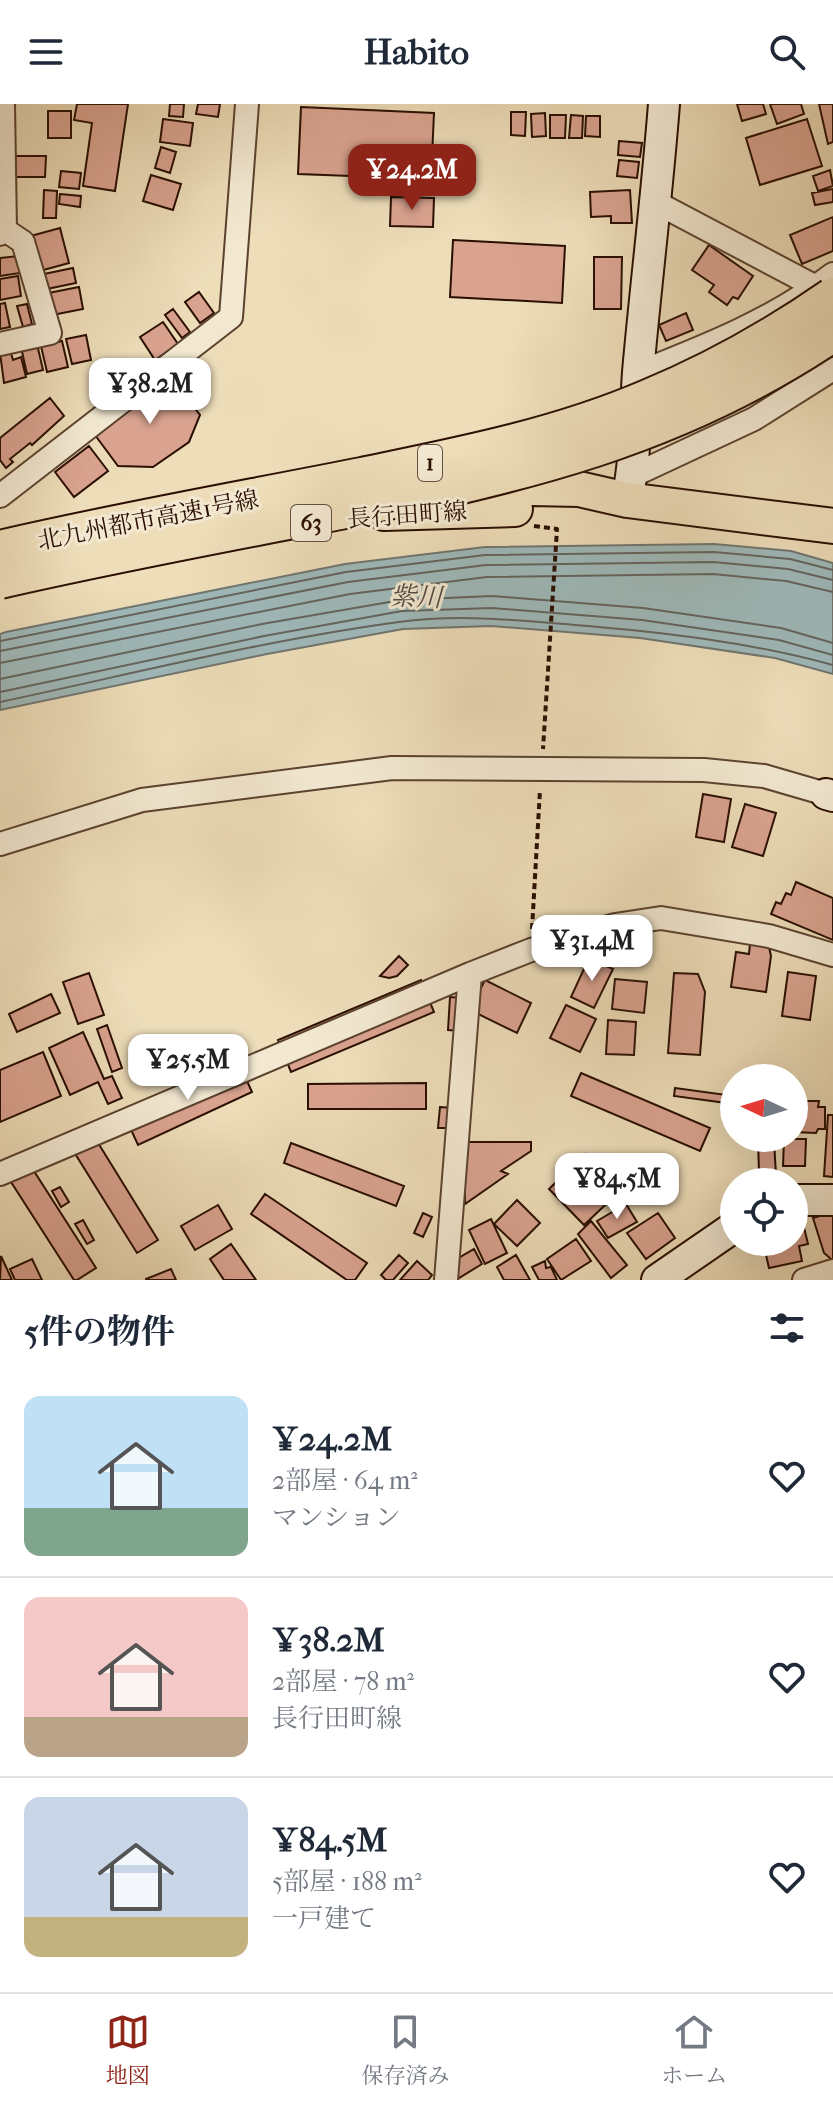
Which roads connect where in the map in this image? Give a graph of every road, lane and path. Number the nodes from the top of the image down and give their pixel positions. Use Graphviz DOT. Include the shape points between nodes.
graph roads {
  1 [pos="3,104"];
  2 [pos="247,104"];
  3 [pos="664,104"];
  4 [pos="657,203"];
  5 [pos="3,232"];
  6 [pos="827,286"];
  7 [pos="833,332"];
  8 [pos="0,344"];
  9 [pos="833,369"];
  10 [pos="638,373"];
  11 [pos="629,488"];
  12 [pos="0,496"];
  13 [pos="833,526"];
  14 [pos="557,529"];
  15 [pos="0,549"];
  16 [pos="0,580"];
  17 [pos="542,759"];
  18 [pos="830,795"];
  19 [pos="0,844"];
  20 [pos="531,950"];
  21 [pos="833,955"];
  22 [pos="470,974"];
  23 [pos="0,1174"];
  24 [pos="808,1200"];
  25 [pos="833,1200"];
  26 [pos="720,1237"];
  27 [pos="833,1271"];
  28 [pos="446,1280"];
  29 [pos="657,1280"];
  30 [pos="804,1280"];
  1 -- 5 [label="street"];
  2 -- 12 [label="street" via="231,317"];
  3 -- 4 [label="street"];
  4 -- 6 [label="street"];
  4 -- 10 [label="street"];
  5 -- 8 [label="street" via="23,242 50,333"];
  6 -- 10 [label="street" via="729,337"];
  6 -- 15 [label="highway, 北九州都市高速1号線 / 1, bridge" via="782,332 718,368 577,425 447,460"];
  7 -- 16 [label="highway, 北九州都市高速1号線 / 1, bridge" via="728,395 583,453 447,488"];
  9 -- 11 [label="street"];
  10 -- 11 [label="street"];
  11 -- 13 [label="main road, 長行田町線 / 63"];
  11 -- 15 [label="main road, 長行田町線 / 63" via="411,486 113,522"];
  11 -- 16 [label="main road, 長行田町線 / 63" via="578,506 397,511 138,547"];
  14 -- 17 [label="path"];
  17 -- 18 [label="street" via="764,776"];
  17 -- 19 [label="street" via="392,768 142,800"];
  17 -- 20 [label="path"];
  20 -- 21 [label="street" via="615,925 661,918 769,936"];
  20 -- 22 [label="street"];
  22 -- 23 [label="street"];
  22 -- 28 [label="street"];
  24 -- 25 [label="street"];
  26 -- 29 [label="street"];
  27 -- 30 [label="street"];
}
